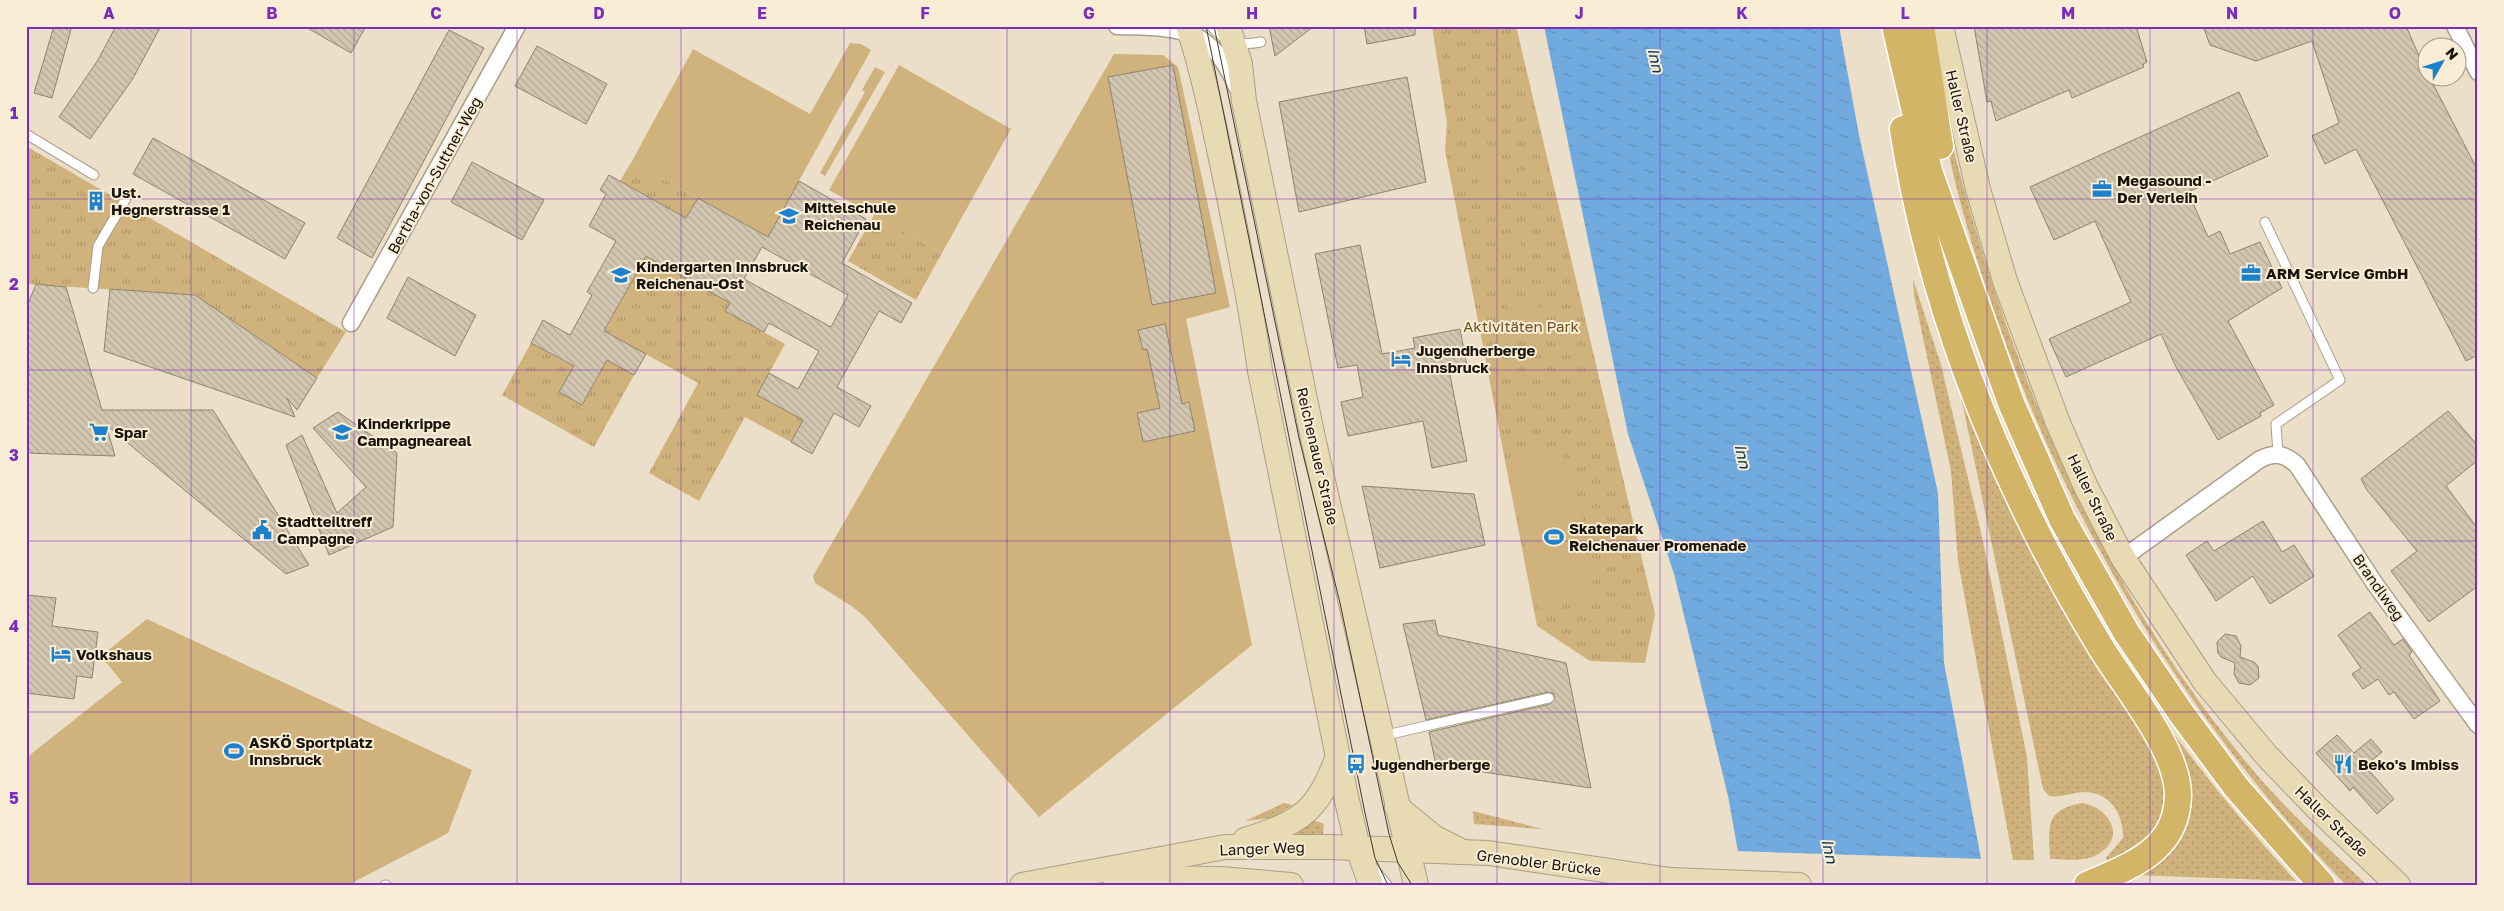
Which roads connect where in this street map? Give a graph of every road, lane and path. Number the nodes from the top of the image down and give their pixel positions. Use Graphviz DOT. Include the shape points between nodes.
graph roads {
  1 [pos="517,26"];
  2 [pos="1117,26"];
  3 [pos="1887,26"];
  4 [pos="1895,26"];
  5 [pos="1921,26"];
  6 [pos="1941,26"];
  7 [pos="2455,26"];
  8 [pos="1158,27"];
  9 [pos="1196,28"];
  10 [pos="1231,34"];
  11 [pos="1261,42"];
  12 [pos="2478,72"];
  13 [pos="1244,101"];
  14 [pos="26,134"];
  15 [pos="94,175"];
  16 [pos="128,195"];
  17 [pos="2265,222"];
  18 [pos="1965,272"];
  19 [pos="93,288"];
  20 [pos="350,324"];
  21 [pos="2278,454"];
  22 [pos="2123,558"];
  23 [pos="1549,698"];
  24 [pos="2478,725"];
  25 [pos="1380,736"];
  26 [pos="1338,756"];
  27 [pos="1396,807"];
  28 [pos="1225,847"];
  29 [pos="1358,848"];
  30 [pos="1407,850"];
  31 [pos="1466,852"];
  32 [pos="1059,878"];
  33 [pos="1671,880"];
  34 [pos="1022,885"];
  35 [pos="1291,885"];
  36 [pos="1371,885"];
  37 [pos="1386,885"];
  38 [pos="1416,885"];
  39 [pos="1594,885"];
  40 [pos="1799,885"];
  41 [pos="2087,885"];
  42 [pos="2322,885"];
  43 [pos="2398,885"];
  1 -- 20 [label="street, Bertha-von-Suttner-Weg"];
  2 -- 8 [label="street"];
  3 -- 41 [label="main road" via="1909,167 1958,345 2003,461 2040,540 2080,612 2166,749 2176,781 2175,814 2159,846 2139,861"];
  4 -- 18 [label="main road, Haller Straße" via="1929,171"];
  5 -- 18 [label="main road, Haller Straße" via="1928,82"];
  6 -- 22 [label="main road, Haller Straße" via="1978,188 2005,281 2058,423 2086,487"];
  7 -- 12 [label="street"];
  8 -- 9 [label="street"];
  9 -- 10 [label="lane" via="1221,36"];
  9 -- 13 [label="street" via="1220,56"];
  9 -- 26 [label="main road" via="1201,67 1253,316 1260,372"];
  10 -- 11 [label="lane" via="1242,44"];
  10 -- 13 [label="main road, Reichenauer Straße" via="1243,78"];
  13 -- 25 [label="main road, Reichenauer Straße" via="1315,447 1344,564"];
  14 -- 15 [label="lane"];
  16 -- 19 [label="lane" via="98,246"];
  17 -- 21 [label="lane" via="2340,380 2276,424"];
  18 -- 42 [label="main road, Haller Straße" via="2011,402 2062,519 2099,585 2153,673 2207,750"];
  21 -- 22 [label="street" via="2259,460"];
  21 -- 24 [label="street, Brandlweg" via="2297,465 2374,584"];
  22 -- 43 [label="main road, Haller Straße" via="2205,682 2242,727 2317,808"];
  23 -- 25 [label="lane"];
  25 -- 27 [label="main road, Reichenauer Straße"];
  26 -- 28 [label="main road" via="1324,790 1310,809 1272,832"];
  26 -- 29 [label="main road"];
  27 -- 30 [label="main road, Reichenauer Straße"];
  27 -- 31 [label="main road" via="1435,838"];
  28 -- 29 [label="main road, Langer Weg"];
  28 -- 32 [label="main road, Langer Weg"];
  29 -- 30 [label="main road, Langer Weg"];
  29 -- 36 [label="main road"];
  29 -- 37 [label="lane"];
  30 -- 31 [label="main road, Grenobler Brücke"];
  30 -- 38 [label="main road, Reichenauer Straße"];
  31 -- 33 [label="main road, Grenobler Brücke"];
  32 -- 34 [label="main road, Langer Weg"];
  32 -- 35 [label="main road, Langer Weg" via="1221,879"];
  33 -- 39 [label="main road, Grenobler Brücke"];
  33 -- 40 [label="main road, Grenobler Brücke"];
}
